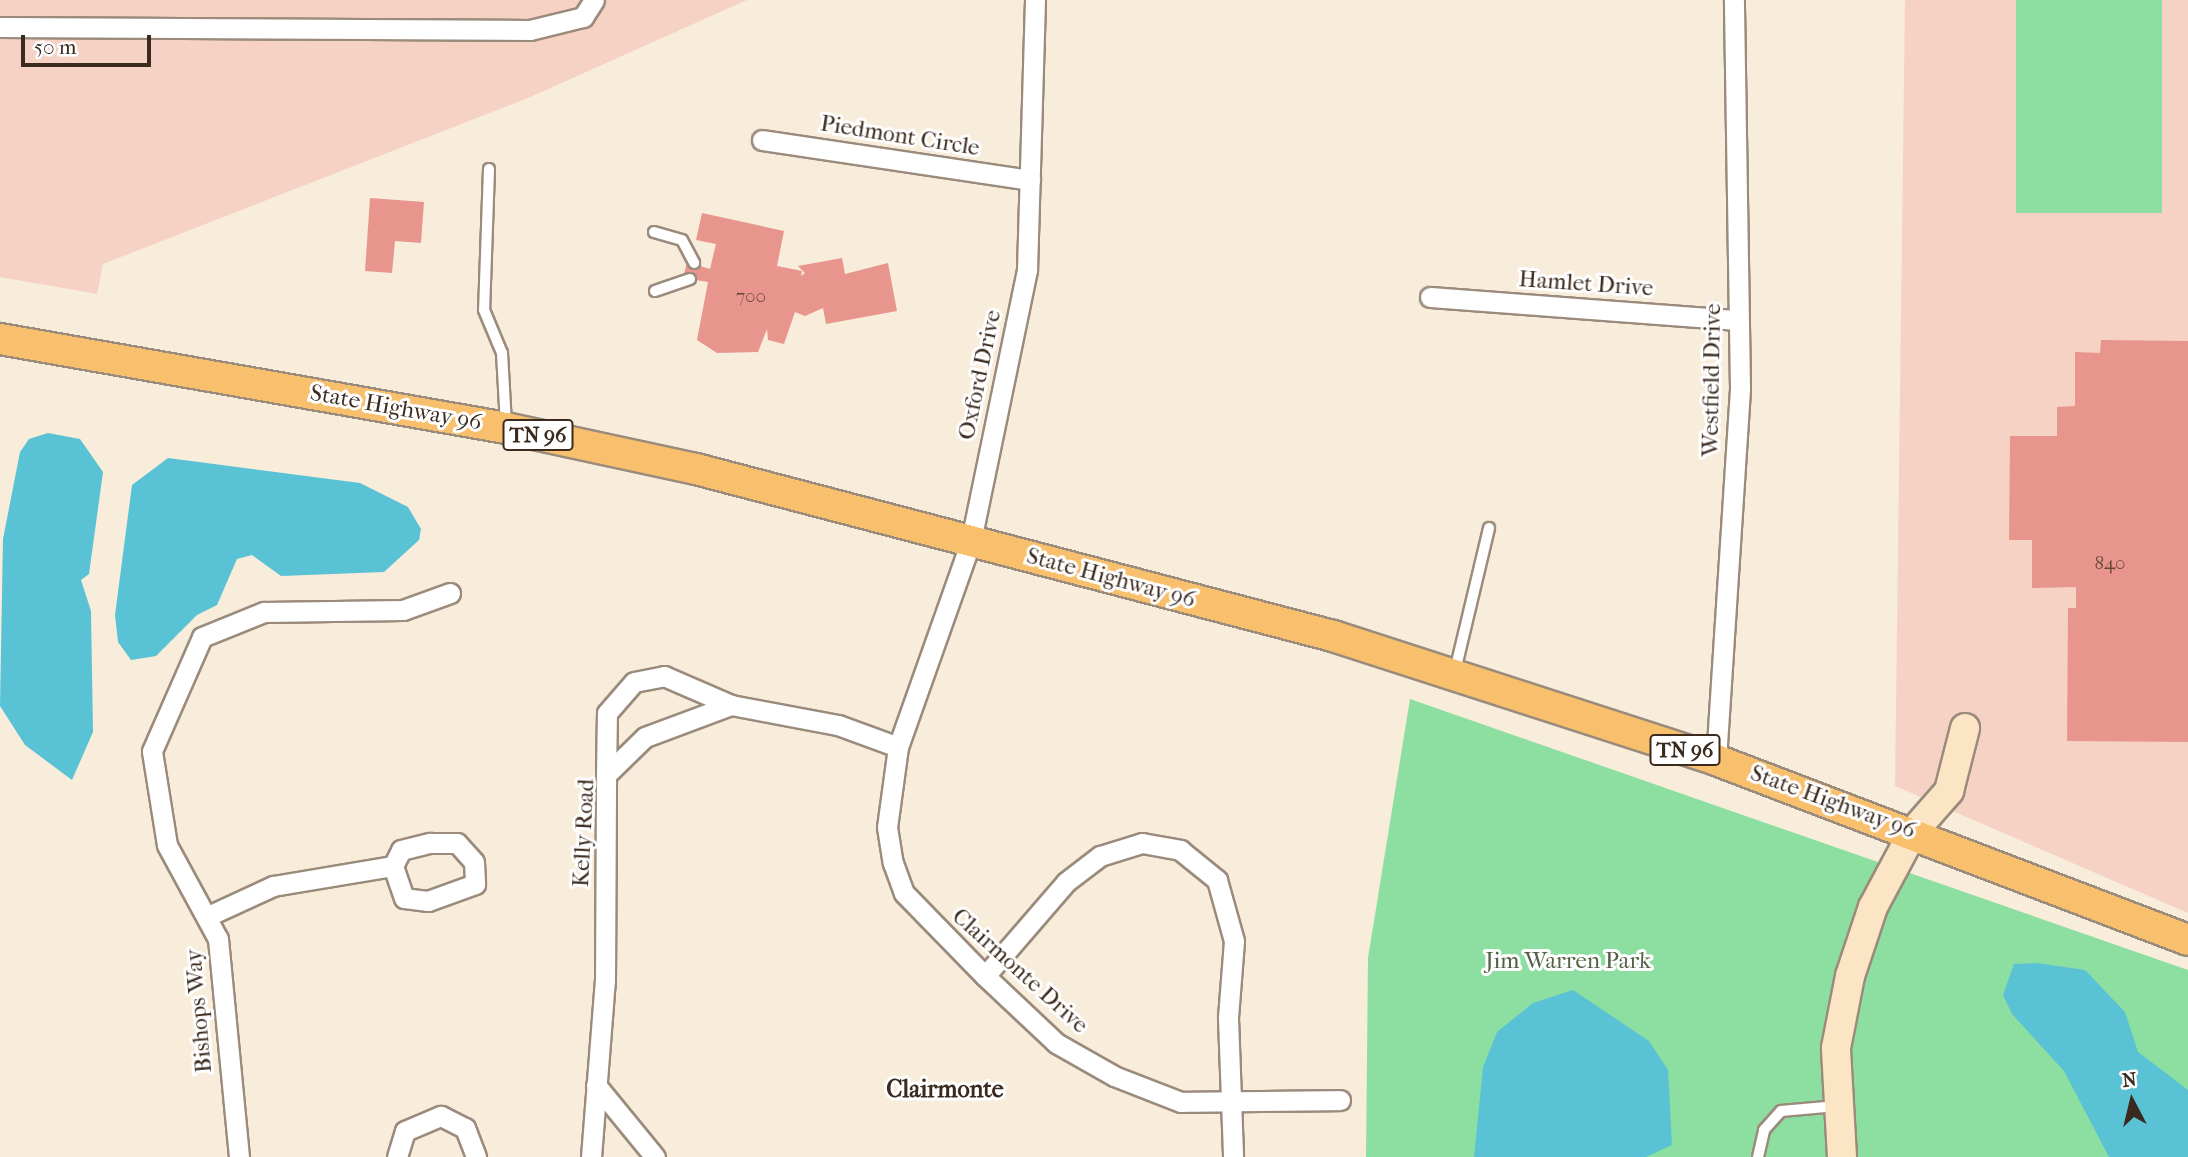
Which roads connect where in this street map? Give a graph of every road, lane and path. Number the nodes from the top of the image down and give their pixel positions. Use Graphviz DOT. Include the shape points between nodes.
graph roads {
  1 [pos="594,0"];
  2 [pos="1035,0"];
  3 [pos="1734,0"];
  4 [pos="0,27"];
  5 [pos="762,140"];
  6 [pos="489,169"];
  7 [pos="1030,180"];
  8 [pos="654,232"];
  9 [pos="694,263"];
  10 [pos="690,279"];
  11 [pos="655,291"];
  12 [pos="1430,297"];
  13 [pos="1738,320"];
  14 [pos="0,339"];
  15 [pos="506,428"];
  16 [pos="1489,528"];
  17 [pos="971,541"];
  18 [pos="450,593"];
  19 [pos="1454,675"];
  20 [pos="731,705"];
  21 [pos="1965,728"];
  22 [pos="898,747"];
  23 [pos="1716,760"];
  24 [pos="607,775"];
  25 [pos="1913,832"];
  26 [pos="393,866"];
  27 [pos="208,916"];
  28 [pos="2188,940"];
  29 [pos="985,976"];
  30 [pos="596,1085"];
  31 [pos="1232,1099"];
  32 [pos="1340,1100"];
  33 [pos="1837,1106"];
  34 [pos="236,1157"];
  35 [pos="386,1157"];
  36 [pos="397,1157"];
  37 [pos="476,1157"];
  38 [pos="591,1157"];
  39 [pos="655,1157"];
  40 [pos="1233,1157"];
  41 [pos="1758,1157"];
  42 [pos="1842,1157"];
  1 -- 4 [label="street" via="583,17 530,30"];
  2 -- 7 [label="street, Oxford Drive"];
  3 -- 13 [label="street, Westfield Drive"];
  5 -- 7 [label="street, Piedmont Circle"];
  6 -- 15 [label="lane" via="484,310 502,353"];
  7 -- 17 [label="street, Oxford Drive" via="1027,270"];
  8 -- 9 [label="lane" via="682,240"];
  10 -- 11 [label="lane"];
  12 -- 13 [label="street, Hamlet Drive"];
  13 -- 23 [label="street, Westfield Drive" via="1740,388"];
  14 -- 15 [label="main road, State Highway 96 / TN 96"];
  15 -- 17 [label="main road, State Highway 96 / TN 96" via="696,469"];
  16 -- 19 [label="lane"];
  17 -- 19 [label="main road, State Highway 96 / TN 96" via="1333,636"];
  17 -- 22 [label="street, Oxford Drive"];
  18 -- 27 [label="street, Bishops Way" via="403,610 264,612 201,637 152,751 167,845"];
  19 -- 23 [label="main road, State Highway 96 / TN 96"];
  20 -- 22 [label="street" via="838,725"];
  20 -- 24 [label="street, Kelly Road" via="645,737"];
  20 -- 24 [label="street" via="664,676 634,682 607,713"];
  21 -- 25 [label="street" via="1949,791"];
  22 -- 29 [label="street, Clairmonte Drive" via="887,827 904,893"];
  23 -- 25 [label="main road, State Highway 96 / TN 96"];
  24 -- 30 [label="street, Kelly Road"];
  25 -- 28 [label="main road, State Highway 96 / TN 96"];
  25 -- 33 [label="street" via="1873,907 1850,976 1836,1048"];
  26 -- 27 [label="street" via="273,886"];
  27 -- 34 [label="street, Bishops Way" via="224,989"];
  29 -- 31 [label="street, Clairmonte Drive" via="1056,1043 1114,1076 1181,1102"];
  29 -- 31 [label="street" via="1066,882 1100,856 1142,843 1180,850 1217,880 1234,941"];
  30 -- 38 [label="street, Kelly Road"];
  30 -- 39 [label="street"];
  31 -- 32 [label="street, Clairmonte Drive"];
  31 -- 40 [label="street"];
  33 -- 41 [label="lane" via="1781,1111 1764,1130"];
  33 -- 42 [label="street"];
  35 -- 36 [label="street"];
  36 -- 37 [label="street" via="415,1121 442,1116 466,1128"];
}
